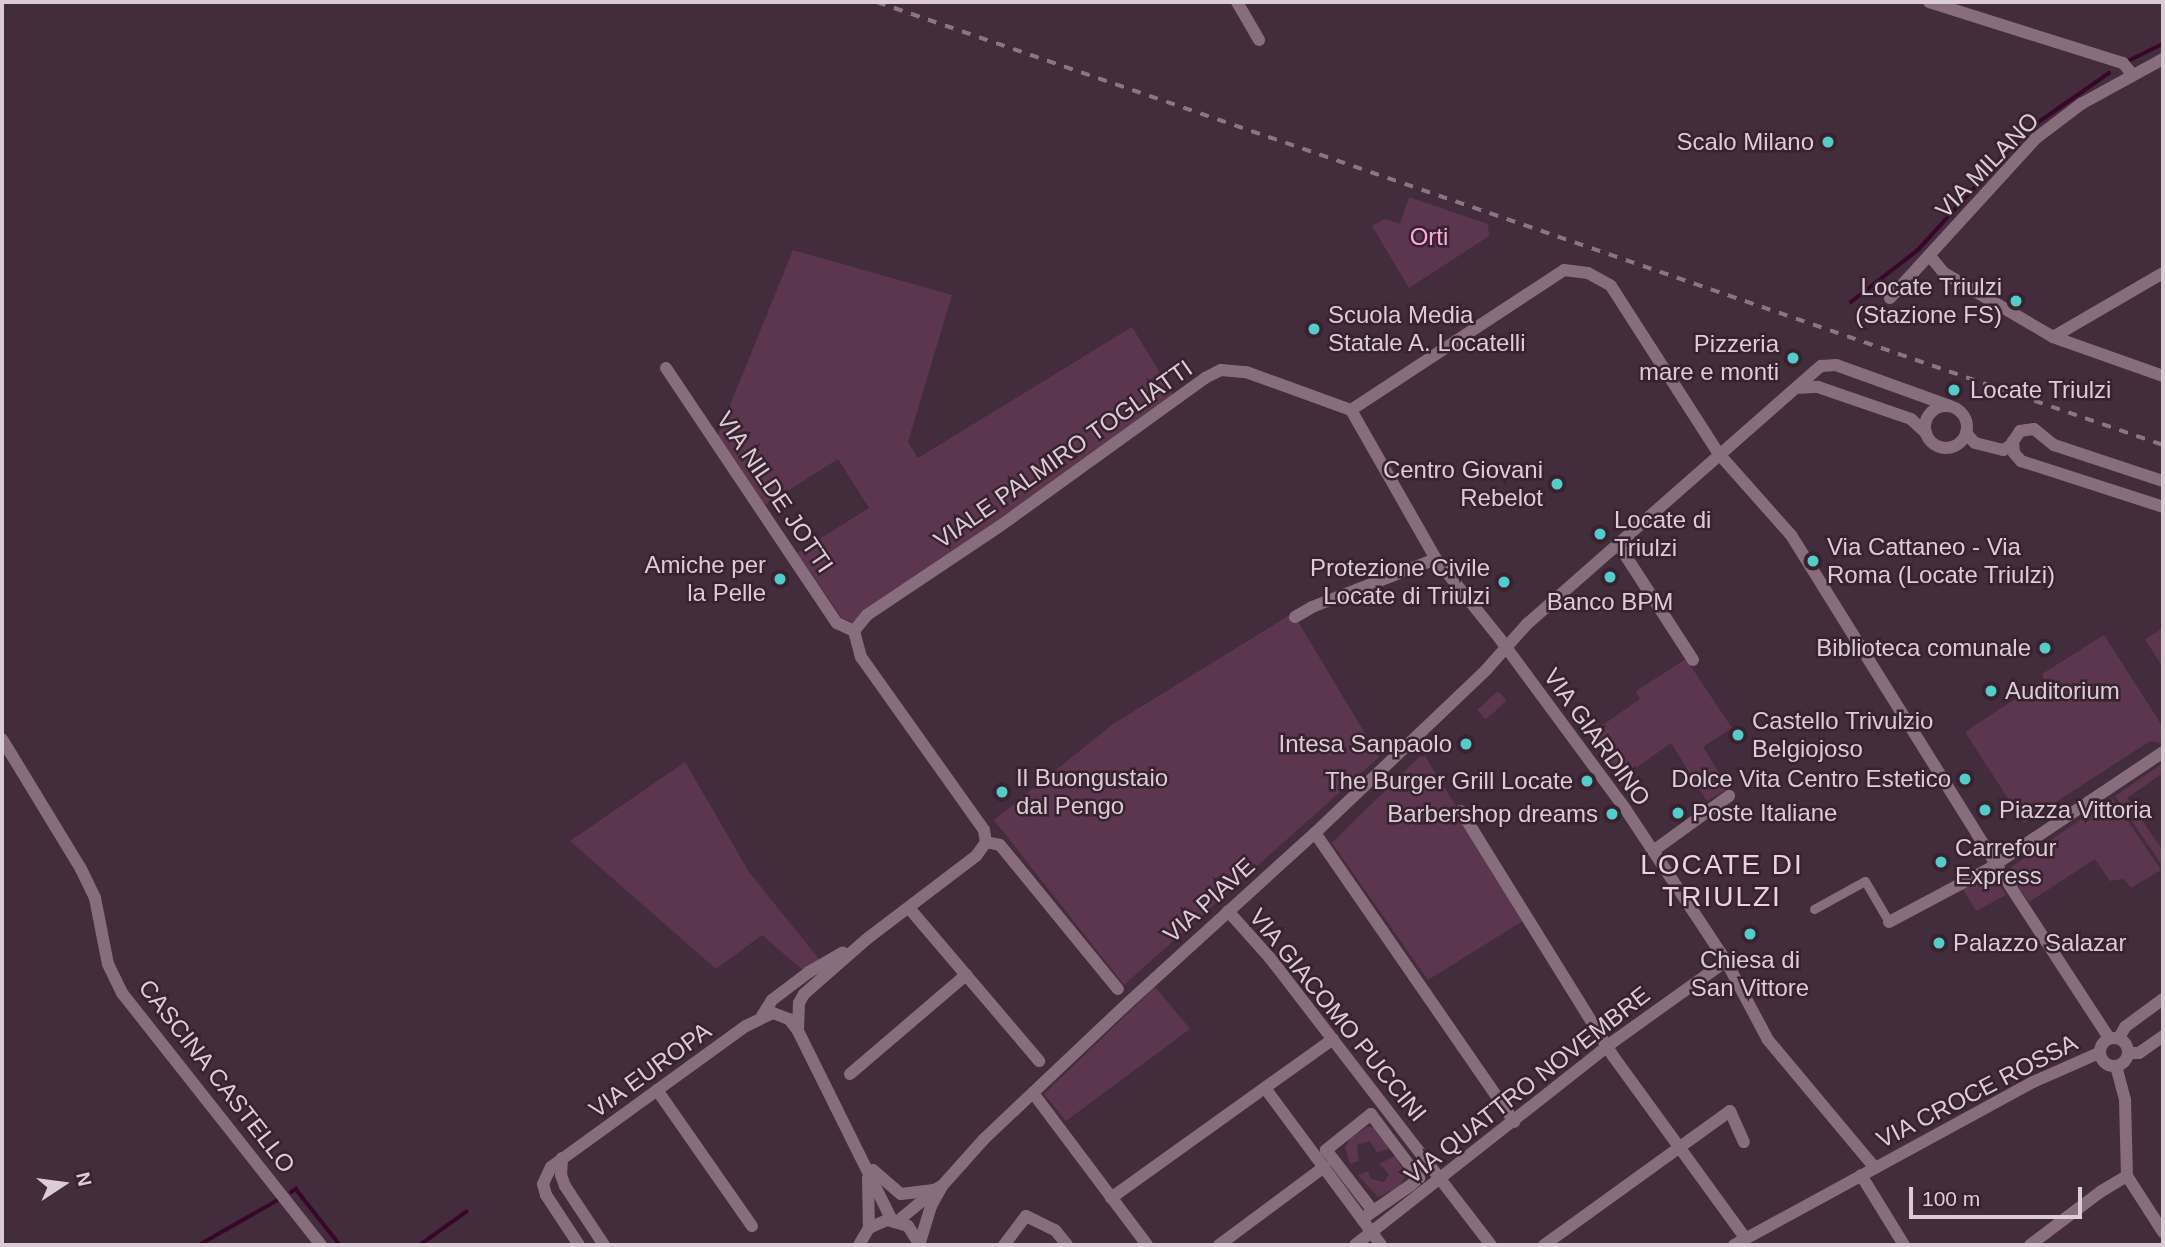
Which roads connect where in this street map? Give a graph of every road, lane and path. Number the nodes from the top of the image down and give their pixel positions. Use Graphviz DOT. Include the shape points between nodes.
graph roads {
  1 [pos="1237,2"];
  2 [pos="1929,2"];
  3 [pos="1259,40"];
  4 [pos="2163,59"];
  5 [pos="2133,74"];
  6 [pos="1930,256"];
  7 [pos="2163,273"];
  8 [pos="1891,298"];
  9 [pos="2053,337"];
  10 [pos="667,368"];
  11 [pos="2163,376"];
  12 [pos="1792,389"];
  13 [pos="1950,406"];
  14 [pos="1351,410"];
  15 [pos="1926,432"];
  16 [pos="1966,433"];
  17 [pos="2013,441"];
  18 [pos="1718,454"];
  19 [pos="2163,481"];
  20 [pos="2163,508"];
  21 [pos="1618,544"];
  22 [pos="1436,559"];
  23 [pos="1295,617"];
  24 [pos="854,631"];
  25 [pos="1506,648"];
  26 [pos="1693,660"];
  27 [pos="2,739"];
  28 [pos="2163,752"];
  29 [pos="1729,796"];
  30 [pos="1461,810"];
  31 [pos="1315,833"];
  32 [pos="986,842"];
  33 [pos="1653,851"];
  34 [pos="1995,863"];
  35 [pos="909,908"];
  36 [pos="1814,909"];
  37 [pos="1228,911"];
  38 [pos="1889,922"];
  39 [pos="868,938"];
  40 [pos="1726,961"];
  41 [pos="966,975"];
  42 [pos="800,978"];
  43 [pos="1118,989"];
  44 [pos="2163,999"];
  45 [pos="762,1016"];
  46 [pos="789,1019"];
  47 [pos="799,1031"];
  48 [pos="2163,1036"];
  49 [pos="2114,1038"];
  50 [pos="1333,1039"];
  51 [pos="1608,1047"];
  52 [pos="2099,1052"];
  53 [pos="2128,1053"];
  54 [pos="1039,1060"];
  55 [pos="2116,1066"];
  56 [pos="850,1074"];
  57 [pos="1265,1088"];
  58 [pos="657,1090"];
  59 [pos="1033,1093"];
  60 [pos="1514,1122"];
  61 [pos="1744,1142"];
  62 [pos="1680,1145"];
  63 [pos="562,1158"];
  64 [pos="1322,1158"];
  65 [pos="865,1164"];
  66 [pos="1875,1168"];
  67 [pos="1861,1175"];
  68 [pos="2127,1176"];
  69 [pos="1441,1179"];
  70 [pos="938,1188"];
  71 [pos="1111,1198"];
  72 [pos="1373,1211"];
  73 [pos="1362,1219"];
  74 [pos="895,1221"];
  75 [pos="752,1226"];
  76 [pos="869,1228"];
  77 [pos="2163,1232"];
  78 [pos="1372,1233"];
  79 [pos="1740,1242"];
  80 [pos="920,1243"];
  81 [pos="321,1245"];
  82 [pos="579,1245"];
  83 [pos="604,1245"];
  84 [pos="859,1245"];
  85 [pos="1004,1245"];
  86 [pos="1067,1245"];
  87 [pos="1147,1245"];
  88 [pos="1219,1245"];
  89 [pos="1355,1245"];
  90 [pos="1381,1245"];
  91 [pos="1491,1245"];
  92 [pos="1544,1245"];
  93 [pos="1904,1245"];
  94 [pos="2030,1245"];
  1 -- 3 [label="street"];
  2 -- 5 [label="street" via="2123,63"];
  4 -- 5 [label="street, VIA MILANO"];
  5 -- 6 [label="street, VIA MILANO" via="2081,104 2035,139"];
  6 -- 8 [label="street, VIA MILANO"];
  6 -- 9 [label="street" via="1944,273"];
  7 -- 9 [label="street"];
  9 -- 11 [label="street"];
  10 -- 24 [label="street, VIA NILDE JOTTI" via="837,623"];
  12 -- 13 [label="street, VIA PIAVE" via="1821,366 1836,365"];
  12 -- 15 [label="street" via="1818,387 1911,419"];
  12 -- 18 [label="street, VIA PIAVE"];
  13 -- 15 [label="street" via="1933,410 1926,420"];
  13 -- 16 [label="street" via="1966,419"];
  14 -- 18 [label="street" via="1564,270 1588,273 1611,286"];
  14 -- 22 [label="street, VIA GIARDINO"];
  14 -- 24 [label="street, VIALE PALMIRO TOGLIATTI" via="1246,372 1222,370 867,615"];
  15 -- 16 [label="street" via="1934,443 1946,447 1959,444"];
  16 -- 17 [label="street" via="1975,443 1997,450 2008,448"];
  17 -- 19 [label="street" via="2020,431 2034,429 2050,443"];
  17 -- 20 [label="street" via="2014,453 2021,461"];
  18 -- 21 [label="street, VIA PIAVE"];
  18 -- 34 [label="street" via="1791,535"];
  21 -- 25 [label="street, VIA PIAVE"];
  21 -- 26 [label="street"];
  22 -- 23 [label="street"];
  22 -- 25 [label="street, VIA GIARDINO"];
  24 -- 32 [label="street" via="861,657 984,831"];
  25 -- 31 [label="street, VIA PIAVE"];
  25 -- 33 [label="street, VIA GIARDINO"];
  27 -- 81 [label="street, CASCINA CASTELLO" via="81,869 94,898 108,964 122,993"];
  28 -- 34 [label="street"];
  29 -- 33 [label="street"];
  30 -- 51 [label="street"];
  31 -- 37 [label="street, VIA PIAVE"];
  31 -- 60 [label="street"];
  32 -- 35 [label="street" via="976,856"];
  32 -- 43 [label="street" via="1000,845"];
  33 -- 40 [label="street"];
  34 -- 38 [label="street"];
  34 -- 49 [label="street"];
  35 -- 39 [label="street"];
  35 -- 41 [label="street"];
  36 -- 38 [label="street" via="1865,881"];
  37 -- 50 [label="street, VIA GIACOMO PUCCINI"];
  37 -- 59 [label="street, VIA PIAVE"];
  39 -- 42 [label="street, VIA EUROPA"];
  39 -- 47 [label="street" via="804,994 799,1003"];
  40 -- 51 [label="street, VIA QUATTRO NOVEMBRE"];
  40 -- 66 [label="street" via="1768,1040"];
  41 -- 54 [label="street"];
  41 -- 56 [label="street"];
  42 -- 45 [label="street, VIA EUROPA" via="772,1000"];
  42 -- 46 [label="street"];
  44 -- 49 [label="street"];
  45 -- 46 [label="street" via="772,1013"];
  45 -- 58 [label="street, VIA EUROPA"];
  46 -- 47 [label="street"];
  47 -- 65 [label="street"];
  48 -- 53 [label="street" via="2139,1053"];
  49 -- 52 [label="street" via="2102,1044"];
  49 -- 53 [label="street" via="2126,1044"];
  50 -- 57 [label="street"];
  50 -- 69 [label="street, VIA GIACOMO PUCCINI"];
  51 -- 60 [label="street, VIA QUATTRO NOVEMBRE"];
  51 -- 62 [label="street"];
  52 -- 55 [label="street" via="2103,1062"];
  52 -- 66 [label="street, VIA CROCE ROSSA" via="2052,1072"];
  53 -- 55 [label="street" via="2125,1062"];
  55 -- 68 [label="street" via="2125,1100"];
  57 -- 64 [label="street"];
  57 -- 71 [label="street"];
  58 -- 63 [label="street, VIA EUROPA"];
  58 -- 75 [label="street"];
  59 -- 70 [label="street, VIA PIAVE"];
  59 -- 71 [label="street"];
  60 -- 69 [label="street, VIA QUATTRO NOVEMBRE"];
  61 -- 62 [label="street" via="1730,1111"];
  62 -- 79 [label="street"];
  62 -- 92 [label="street"];
  63 -- 82 [label="street, VIA EUROPA" via="551,1167 543,1184 545,1195"];
  63 -- 83 [label="street" via="565,1186"];
  64 -- 72 [label="street"];
  64 -- 72 [label="street" via="1371,1114 1419,1178"];
  64 -- 73 [label="street"];
  64 -- 88 [label="street"];
  65 -- 70 [label="street" via="901,1194"];
  65 -- 74 [label="street"];
  65 -- 76 [label="street"];
  66 -- 67 [label="street, VIA CROCE ROSSA"];
  67 -- 79 [label="street, VIA CROCE ROSSA"];
  67 -- 93 [label="street"];
  68 -- 77 [label="street"];
  68 -- 94 [label="street"];
  69 -- 78 [label="street, VIA QUATTRO NOVEMBRE"];
  69 -- 91 [label="street, VIA GIACOMO PUCCINI"];
  70 -- 74 [label="street"];
  70 -- 80 [label="street, VIA PIAVE"];
  71 -- 87 [label="street"];
  72 -- 73 [label="street"];
  73 -- 78 [label="street"];
  74 -- 76 [label="street"];
  74 -- 80 [label="street, VIA PIAVE" via="912,1230"];
  76 -- 84 [label="street"];
  78 -- 89 [label="street, VIA QUATTRO NOVEMBRE"];
  78 -- 90 [label="street"];
  85 -- 86 [label="street" via="1026,1216 1055,1230"];
}
